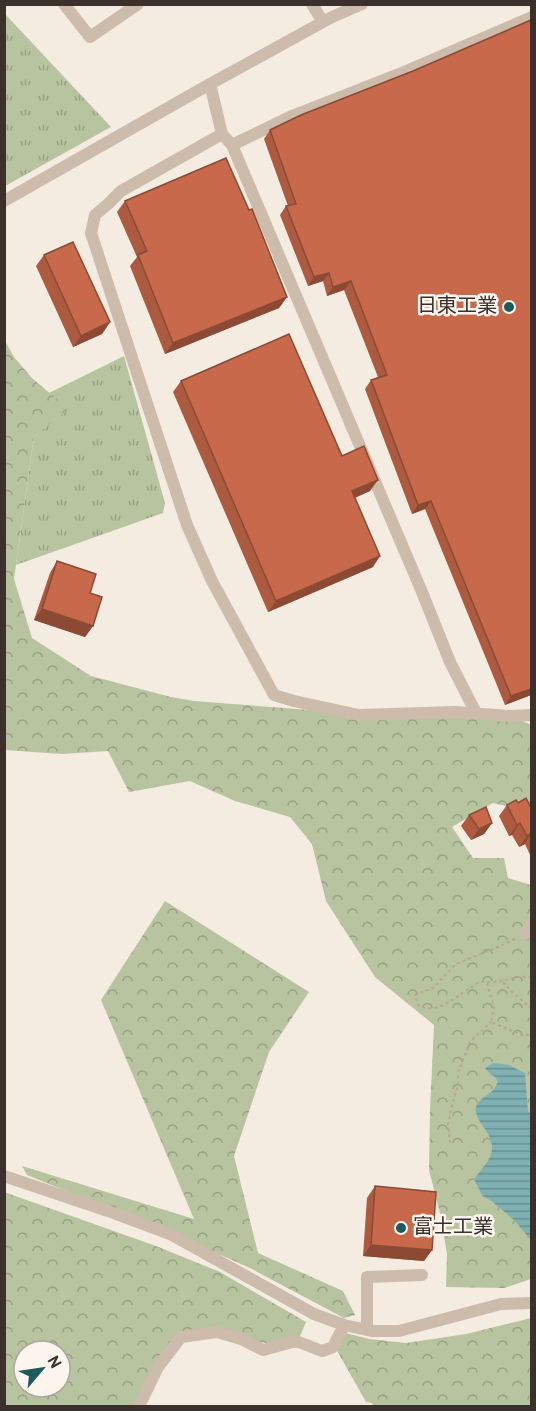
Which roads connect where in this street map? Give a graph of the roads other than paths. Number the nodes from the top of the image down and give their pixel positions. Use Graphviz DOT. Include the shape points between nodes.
graph roads {
  1 [pos="64,4"];
  2 [pos="138,4"];
  3 [pos="312,4"];
  4 [pos="362,4"];
  5 [pos="531,17"];
  6 [pos="323,22"];
  7 [pos="210,84"];
  8 [pos="222,134"];
  9 [pos="232,145"];
  10 [pos="4,201"];
  11 [pos="476,713"];
  12 [pos="531,715"];
  13 [pos="531,923"];
  14 [pos="525,934"];
  15 [pos="4,1176"];
  16 [pos="422,1275"];
  17 [pos="531,1303"];
  18 [pos="344,1325"];
  19 [pos="367,1330"];
  20 [pos="139,1407"];
  1 -- 2 [label="street" via="90,37"];
  3 -- 6 [label="street"];
  4 -- 6 [label="street"];
  5 -- 9 [label="street" via="292,116"];
  6 -- 7 [label="street"];
  7 -- 8 [label="street"];
  7 -- 10 [label="street"];
  8 -- 9 [label="street"];
  8 -- 11 [label="street" via="121,191 94,215 91,233 187,525 212,581 274,695 359,715"];
  9 -- 11 [label="street" via="450,662"];
  11 -- 12 [label="street"];
  13 -- 14 [label="street"];
  15 -- 18 [label="street" via="172,1235 314,1314"];
  16 -- 19 [label="street" via="367,1277"];
  17 -- 19 [label="street" via="501,1304 399,1331"];
  18 -- 19 [label="street"];
  18 -- 20 [label="street" via="333,1347 322,1351 296,1341 263,1350 217,1332 181,1337 158,1367"];
}
